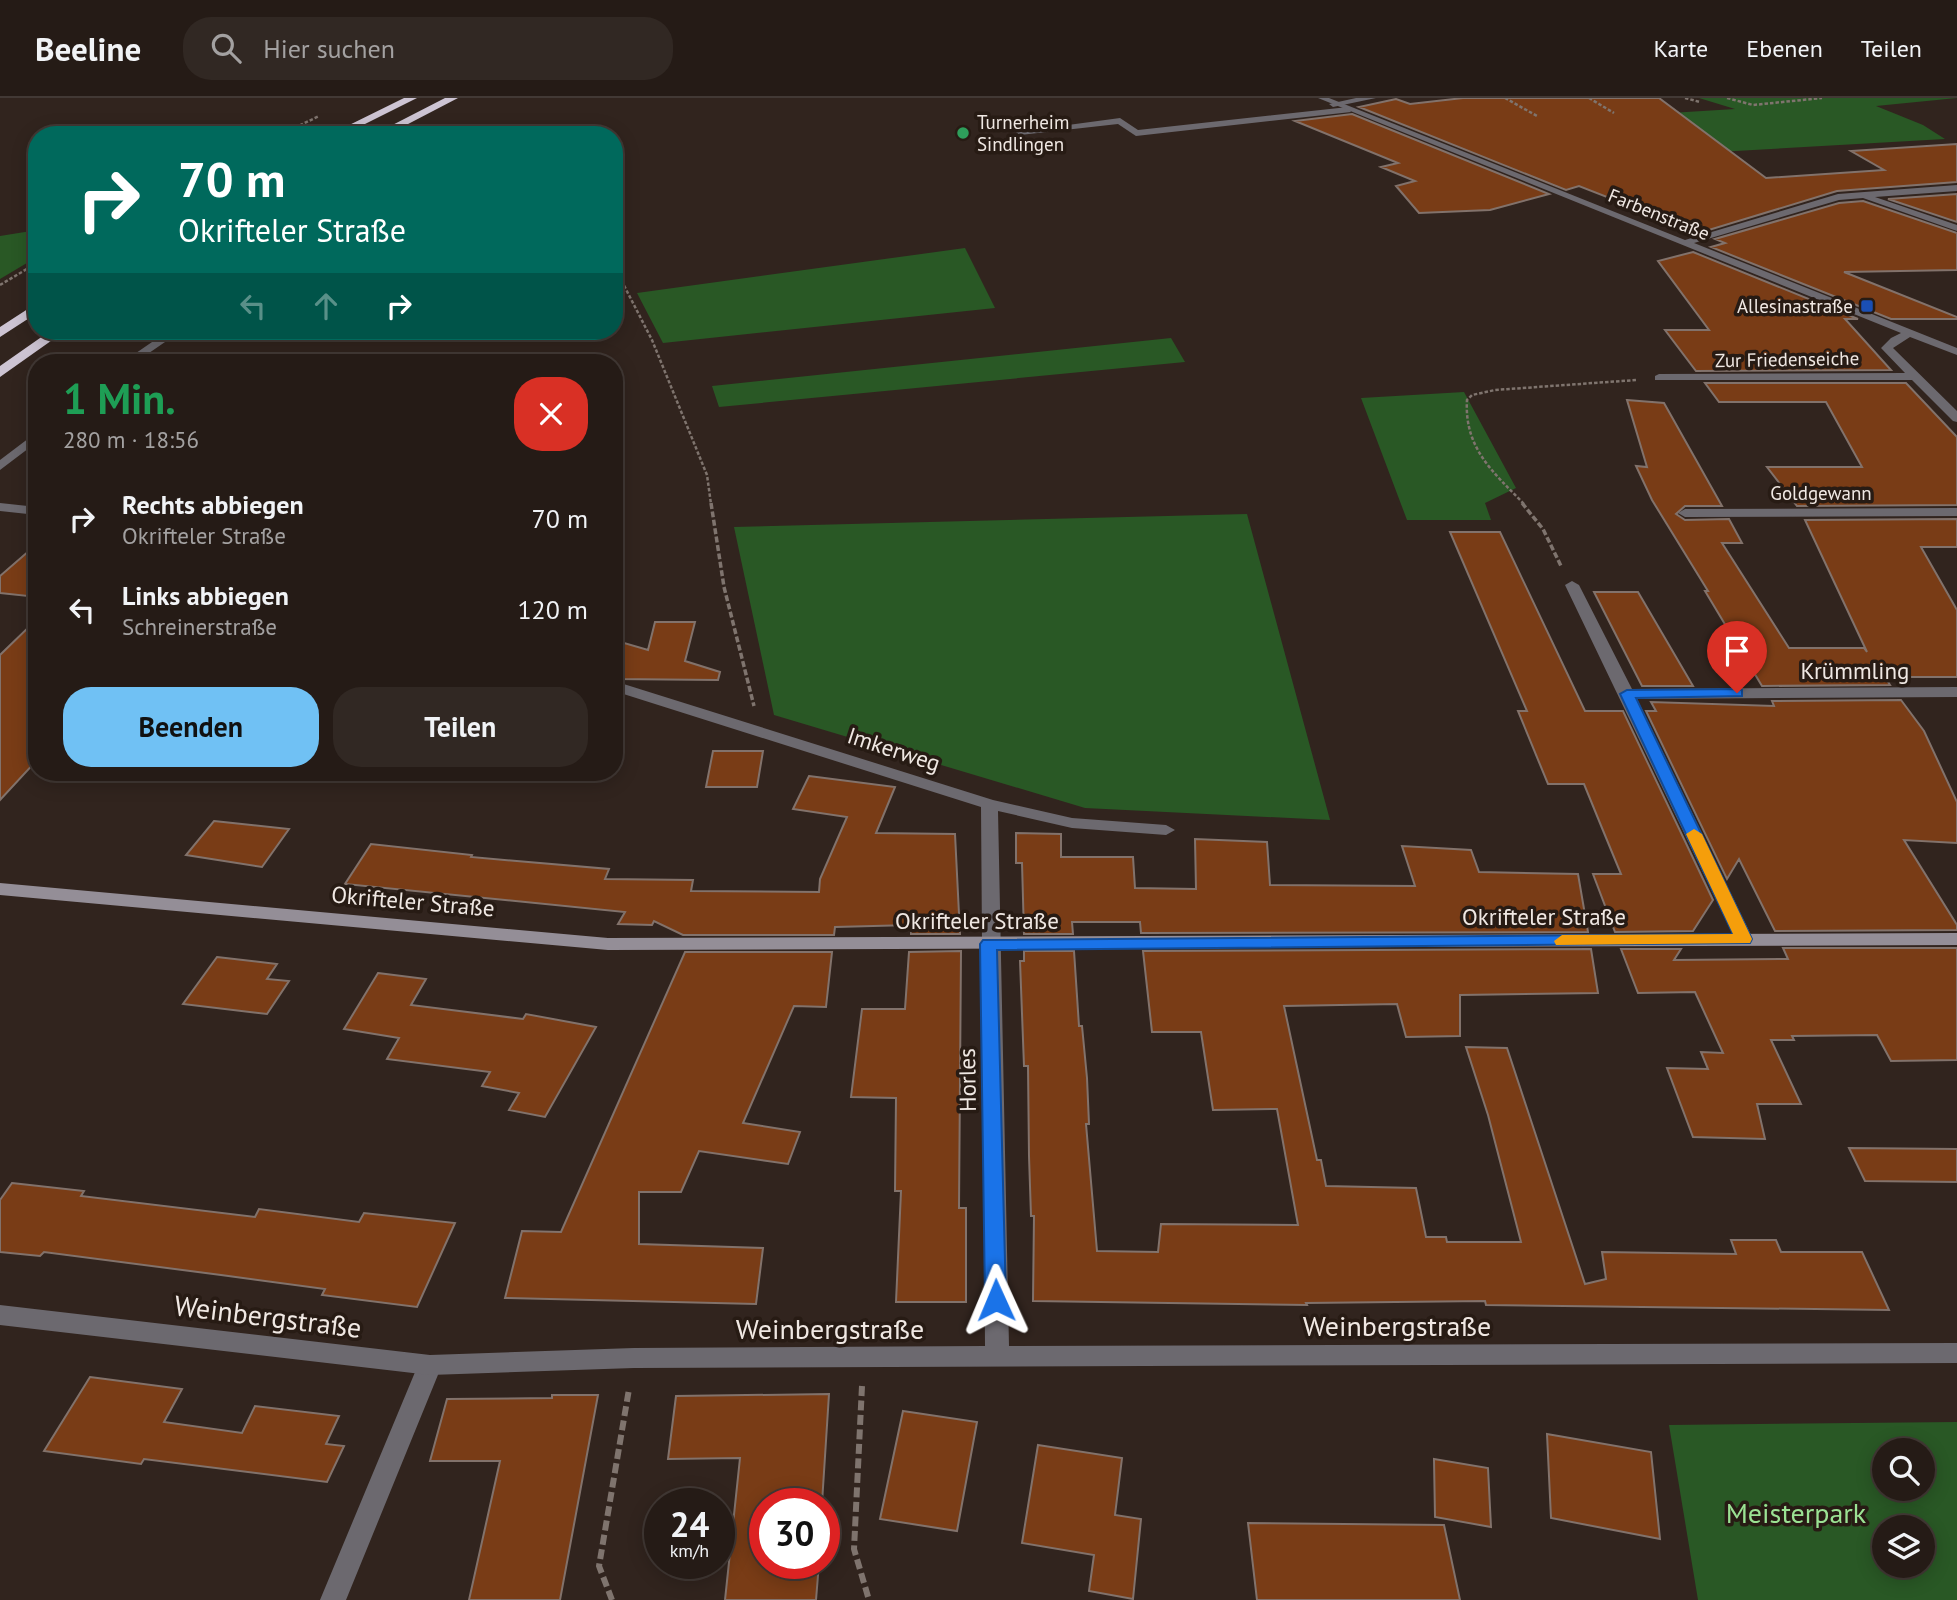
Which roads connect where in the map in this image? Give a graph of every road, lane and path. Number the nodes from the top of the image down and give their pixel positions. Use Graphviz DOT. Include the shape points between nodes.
graph roads {
  1 [pos="412,98"];
  2 [pos="453,98"];
  3 [pos="1322,98"];
  4 [pos="1372,98"];
  5 [pos="1505,98"];
  6 [pos="1589,98"];
  7 [pos="1685,98"];
  8 [pos="1727,98"];
  9 [pos="1822,98"];
  10 [pos="1700,103"];
  11 [pos="1333,104"];
  12 [pos="1348,110"];
  13 [pos="1614,113"];
  14 [pos="1537,116"];
  15 [pos="353,126"];
  16 [pos="396,126"];
  17 [pos="1020,132"];
  18 [pos="1957,188"];
  19 [pos="1858,195"];
  20 [pos="1957,228"];
  21 [pos="1685,243"];
  22 [pos="28,268"];
  23 [pos="623,284"];
  24 [pos="0,285"];
  25 [pos="28,313"];
  26 [pos="0,333"];
  27 [pos="1910,333"];
  28 [pos="46,340"];
  29 [pos="162,340"];
  30 [pos="1957,352"];
  31 [pos="141,354"];
  32 [pos="0,373"];
  33 [pos="1914,376"];
  34 [pos="1659,378"];
  35 [pos="1957,418"];
  36 [pos="28,443"];
  37 [pos="0,466"];
  38 [pos="0,507"];
  39 [pos="28,511"];
  40 [pos="1957,512"];
  41 [pos="1685,513"];
  42 [pos="1572,585"];
  43 [pos="623,689"];
  44 [pos="1957,692"];
  45 [pos="1627,694"];
  46 [pos="760,730"];
  47 [pos="989,804"];
  48 [pos="1166,830"];
  49 [pos="0,889"];
  50 [pos="1744,939"];
  51 [pos="1957,939"];
  52 [pos="989,944"];
  53 [pos="0,1315"];
  54 [pos="1957,1353"];
  55 [pos="997,1355"];
  56 [pos="634,1358"];
  57 [pos="863,1359"];
  58 [pos="430,1364"];
  59 [pos="333,1600"];
  60 [pos="612,1600"];
  61 [pos="869,1600"];
  1 -- 15 [label="highway"];
  2 -- 16 [label="highway"];
  3 -- 11 [label="street, Farbenstraße"];
  4 -- 11 [label="street"];
  5 -- 14 [label="path"];
  6 -- 13 [label="path"];
  7 -- 10 [label="path"];
  8 -- 9 [label="path" via="1753,105"];
  11 -- 12 [label="street, Farbenstraße"];
  12 -- 17 [label="street, Farbenstraße" via="1136,133 1120,121"];
  12 -- 21 [label="street, Farbenstraße"];
  18 -- 19 [label="street"];
  19 -- 20 [label="street"];
  19 -- 21 [label="street"];
  21 -- 27 [label="street, Farbenstraße"];
  22 -- 24 [label="path"];
  23 -- 46 [label="path" via="652,340 707,475 724,587"];
  25 -- 26 [label="highway"];
  27 -- 30 [label="street, Farbenstraße"];
  27 -- 33 [label="street" via="1887,348"];
  28 -- 32 [label="highway"];
  29 -- 31 [label="street"];
  33 -- 34 [label="street, Zur Friedenseiche"];
  33 -- 35 [label="street"];
  34 -- 42 [label="path" via="1536,385 1472,395 1467,400 1465,422 1484,460 1536,519"];
  36 -- 37 [label="street"];
  38 -- 39 [label="street"];
  40 -- 41 [label="street, Goldgewann"];
  42 -- 45 [label="street"];
  43 -- 46 [label="street, Imkerweg"];
  44 -- 45 [label="street, Krümmling"];
  45 -- 50 [label="street"];
  46 -- 47 [label="street, Imkerweg"];
  47 -- 48 [label="street, Imkerweg" via="1072,823"];
  47 -- 52 [label="street, Horles"];
  49 -- 52 [label="street, Okrifteler Straße" via="608,944"];
  50 -- 51 [label="street, Okrifteler Straße"];
  50 -- 52 [label="street, Okrifteler Straße"];
  52 -- 55 [label="street, Horles"];
  53 -- 58 [label="street, Weinbergstraße"];
  54 -- 55 [label="street, Weinbergstraße"];
  55 -- 57 [label="street, Weinbergstraße"];
  56 -- 57 [label="street, Weinbergstraße"];
  56 -- 58 [label="street, Weinbergstraße"];
  56 -- 60 [label="path" via="599,1566"];
  57 -- 61 [label="path" via="854,1549"];
  58 -- 59 [label="street"];
}
